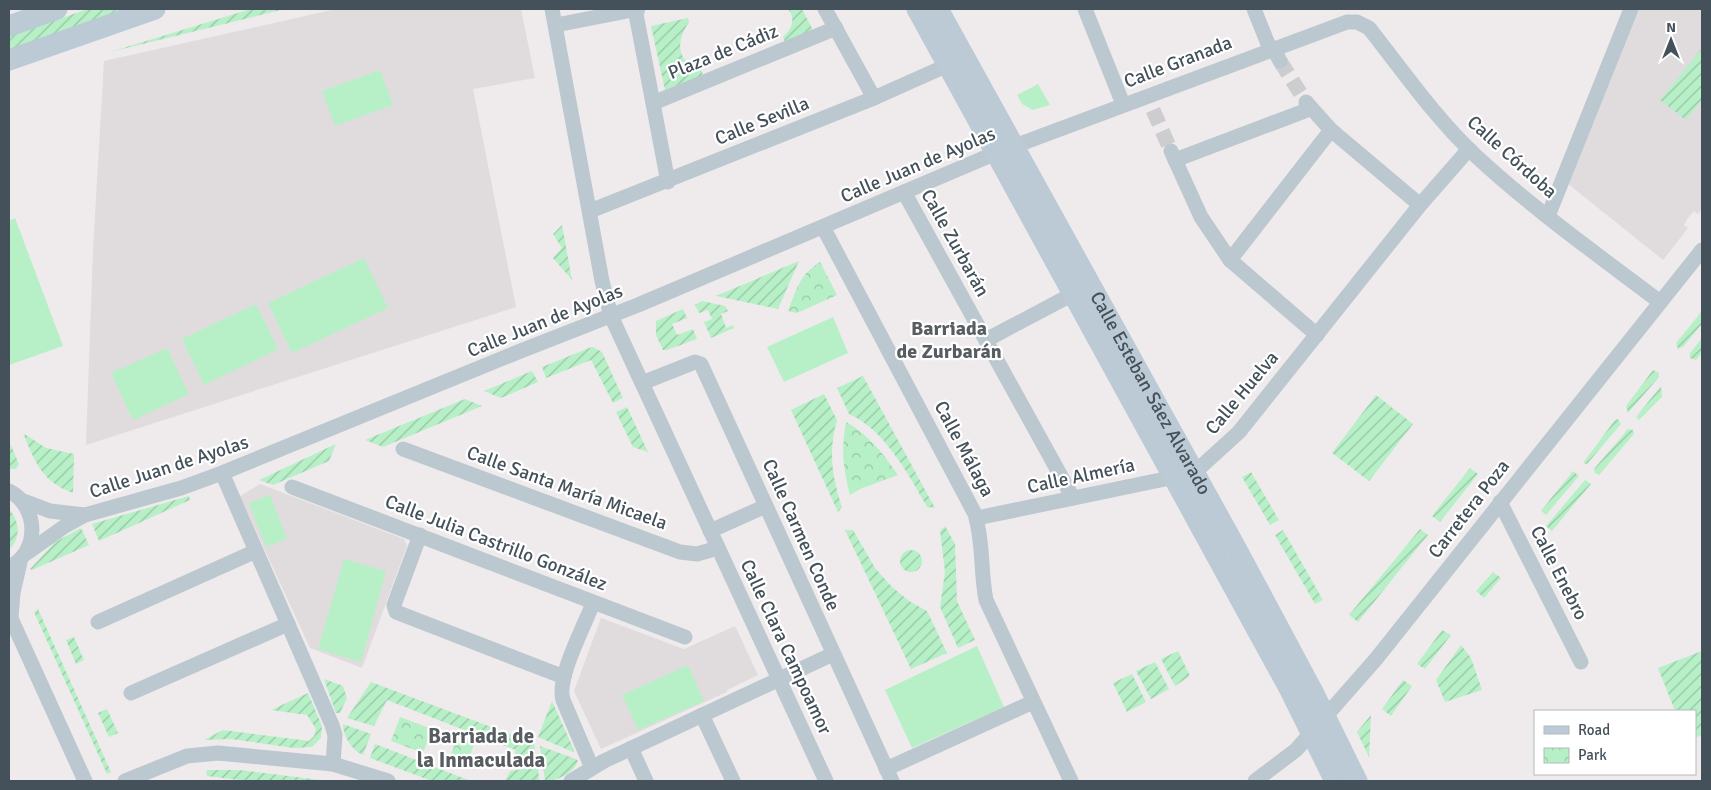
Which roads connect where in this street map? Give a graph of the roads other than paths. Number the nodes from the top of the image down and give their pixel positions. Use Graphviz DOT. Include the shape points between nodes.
graph roads {
  1 [pos="55,9"];
  2 [pos="155,9"];
  3 [pos="552,9"];
  4 [pos="636,9"];
  5 [pos="825,9"];
  6 [pos="917,9"];
  7 [pos="938,9"];
  8 [pos="1085,9"];
  9 [pos="1254,9"];
  10 [pos="1630,9"];
  11 [pos="1359,16"];
  12 [pos="556,25"];
  13 [pos="9,26"];
  14 [pos="836,28"];
  15 [pos="1274,53"];
  16 [pos="9,60"];
  17 [pos="948,65"];
  18 [pos="1147,96"];
  19 [pos="874,98"];
  20 [pos="653,103"];
  21 [pos="1123,104"];
  22 [pos="1153,110"];
  23 [pos="1331,130"];
  24 [pos="1469,148"];
  25 [pos="1005,149"];
  26 [pos="668,182"];
  27 [pos="904,192"];
  28 [pos="1420,205"];
  29 [pos="590,211"];
  30 [pos="1548,216"];
  31 [pos="824,226"];
  32 [pos="1702,250"];
  33 [pos="1230,260"];
  34 [pos="1073,294"];
  35 [pos="1660,302"];
  36 [pos="611,316"];
  37 [pos="1317,335"];
  38 [pos="986,340"];
  39 [pos="642,383"];
  40 [pos="403,448"];
  41 [pos="222,473"];
  42 [pos="1184,475"];
  43 [pos="292,487"];
  44 [pos="15,495"];
  45 [pos="1073,498"];
  46 [pos="1500,502"];
  47 [pos="766,506"];
  48 [pos="85,515"];
  49 [pos="977,518"];
  50 [pos="710,530"];
  51 [pos="420,535"];
  52 [pos="718,548"];
  53 [pos="256,551"];
  54 [pos="19,561"];
  55 [pos="594,603"];
  56 [pos="10,616"];
  57 [pos="98,622"];
  58 [pos="288,624"];
  59 [pos="685,638"];
  60 [pos="833,654"];
  61 [pos="1581,662"];
  62 [pos="564,678"];
  63 [pos="779,679"];
  64 [pos="131,693"];
  65 [pos="1034,702"];
  66 [pos="702,715"];
  67 [pos="1319,724"];
  68 [pos="631,748"];
  69 [pos="333,764"];
  70 [pos="592,768"];
  71 [pos="889,775"];
  72 [pos="84,781"];
  73 [pos="125,781"];
  74 [pos="388,781"];
  75 [pos="571,781"];
  76 [pos="646,781"];
  77 [pos="733,781"];
  78 [pos="826,781"];
  79 [pos="1071,781"];
  80 [pos="1255,781"];
  81 [pos="1335,781"];
  82 [pos="1357,781"];
  1 -- 13 [label="main road"];
  2 -- 16 [label="main road"];
  3 -- 12 [label="street, Calle Clara Campoamor"];
  4 -- 12 [label="street, Plaza de Cádiz"];
  4 -- 20 [label="street, Plaza de Cádiz"];
  5 -- 14 [label="street"];
  6 -- 17 [label="main road, Calle Esteban Sáez Alvarado"];
  7 -- 25 [label="main road, Calle Esteban Sáez Alvarado"];
  8 -- 21 [label="street"];
  9 -- 15 [label="street"];
  10 -- 30 [label="street"];
  11 -- 15 [label="street, Calle Granada"];
  11 -- 24 [label="street, Calle Córdoba" via="1436,113"];
  12 -- 29 [label="street, Calle Clara Campoamor"];
  14 -- 19 [label="street"];
  14 -- 20 [label="street, Plaza de Cádiz"];
  15 -- 18 [label="street, Calle Granada"];
  17 -- 19 [label="street, Calle Sevilla"];
  17 -- 25 [label="main road, Calle Esteban Sáez Alvarado"];
  18 -- 21 [label="street, Calle Granada"];
  18 -- 22 [label="street"];
  19 -- 26 [label="street, Calle Sevilla"];
  20 -- 26 [label="street, Plaza de Cádiz"];
  21 -- 25 [label="street, Calle Granada"];
  23 -- 28 [label="street"];
  23 -- 33 [label="street"];
  23 -- 33 [label="street" via="1308,106 1173,156 1201,217"];
  24 -- 28 [label="street, Calle Huelva"];
  24 -- 30 [label="street, Calle Córdoba"];
  25 -- 27 [label="street, Calle Juan de Ayolas"];
  25 -- 34 [label="main road, Calle Esteban Sáez Alvarado"];
  25 -- 42 [label="main road, Calle Esteban Sáez Alvarado"];
  26 -- 29 [label="street, Calle Sevilla"];
  27 -- 31 [label="street, Calle Juan de Ayolas"];
  27 -- 38 [label="street, Calle Zurbarán"];
  28 -- 37 [label="street, Calle Huelva"];
  29 -- 36 [label="street, Calle Clara Campoamor"];
  30 -- 35 [label="street, Calle Córdoba"];
  31 -- 36 [label="street, Calle Juan de Ayolas"];
  31 -- 49 [label="street, Calle Málaga"];
  32 -- 35 [label="street, Carretera Poza"];
  33 -- 37 [label="street"];
  34 -- 38 [label="street"];
  34 -- 42 [label="main road, Calle Esteban Sáez Alvarado"];
  35 -- 46 [label="street, Carretera Poza"];
  36 -- 39 [label="street, Calle Clara Campoamor"];
  36 -- 41 [label="street, Calle Juan de Ayolas"];
  37 -- 42 [label="street, Calle Huelva" via="1239,432"];
  38 -- 45 [label="street, Calle Zurbarán"];
  39 -- 47 [label="street, Calle Carmen Conde" via="695,362 701,364"];
  39 -- 50 [label="street, Calle Clara Campoamor"];
  40 -- 52 [label="street, Calle Santa María Micaela" via="680,552 697,554"];
  41 -- 48 [label="street, Calle Juan de Ayolas"];
  41 -- 53 [label="street"];
  42 -- 45 [label="street, Calle Almería"];
  42 -- 67 [label="main road, Calle Esteban Sáez Alvarado"];
  43 -- 51 [label="street, Calle Julia Castrillo González"];
  44 -- 48 [label="street, Calle Juan de Ayolas" via="50,511"];
  44 -- 54 [label="street" via="32,524 31,540"];
  45 -- 49 [label="street, Calle Almería"];
  46 -- 61 [label="street, Calle Enebro"];
  46 -- 67 [label="street, Carretera Poza" via="1376,659"];
  47 -- 50 [label="street"];
  47 -- 60 [label="street, Calle Carmen Conde"];
  48 -- 54 [label="street, Calle Juan de Ayolas"];
  49 -- 65 [label="street, Calle Málaga" via="982,536 986,600"];
  50 -- 52 [label="street, Calle Clara Campoamor"];
  51 -- 55 [label="street, Calle Julia Castrillo González"];
  51 -- 62 [label="street" via="394,605 396,612"];
  52 -- 63 [label="street, Calle Clara Campoamor"];
  53 -- 57 [label="street"];
  53 -- 58 [label="street"];
  54 -- 56 [label="street"];
  55 -- 59 [label="street, Calle Julia Castrillo González"];
  55 -- 62 [label="street"];
  56 -- 72 [label="street"];
  58 -- 64 [label="street"];
  58 -- 69 [label="street" via="332,725 335,735"];
  60 -- 63 [label="street"];
  60 -- 71 [label="street, Calle Carmen Conde"];
  62 -- 70 [label="street" via="562,696"];
  63 -- 66 [label="street"];
  63 -- 78 [label="street, Calle Clara Campoamor"];
  65 -- 71 [label="street"];
  65 -- 79 [label="street, Calle Málaga"];
  66 -- 68 [label="street"];
  66 -- 77 [label="street"];
  67 -- 80 [label="street, Carretera Poza" via="1284,760"];
  67 -- 81 [label="main road, Calle Esteban Sáez Alvarado"];
  67 -- 82 [label="main road, Calle Esteban Sáez Alvarado"];
  68 -- 70 [label="street"];
  68 -- 76 [label="street"];
  69 -- 73 [label="street" via="201,754 187,756"];
  69 -- 74 [label="street"];
  70 -- 75 [label="street"];
}
